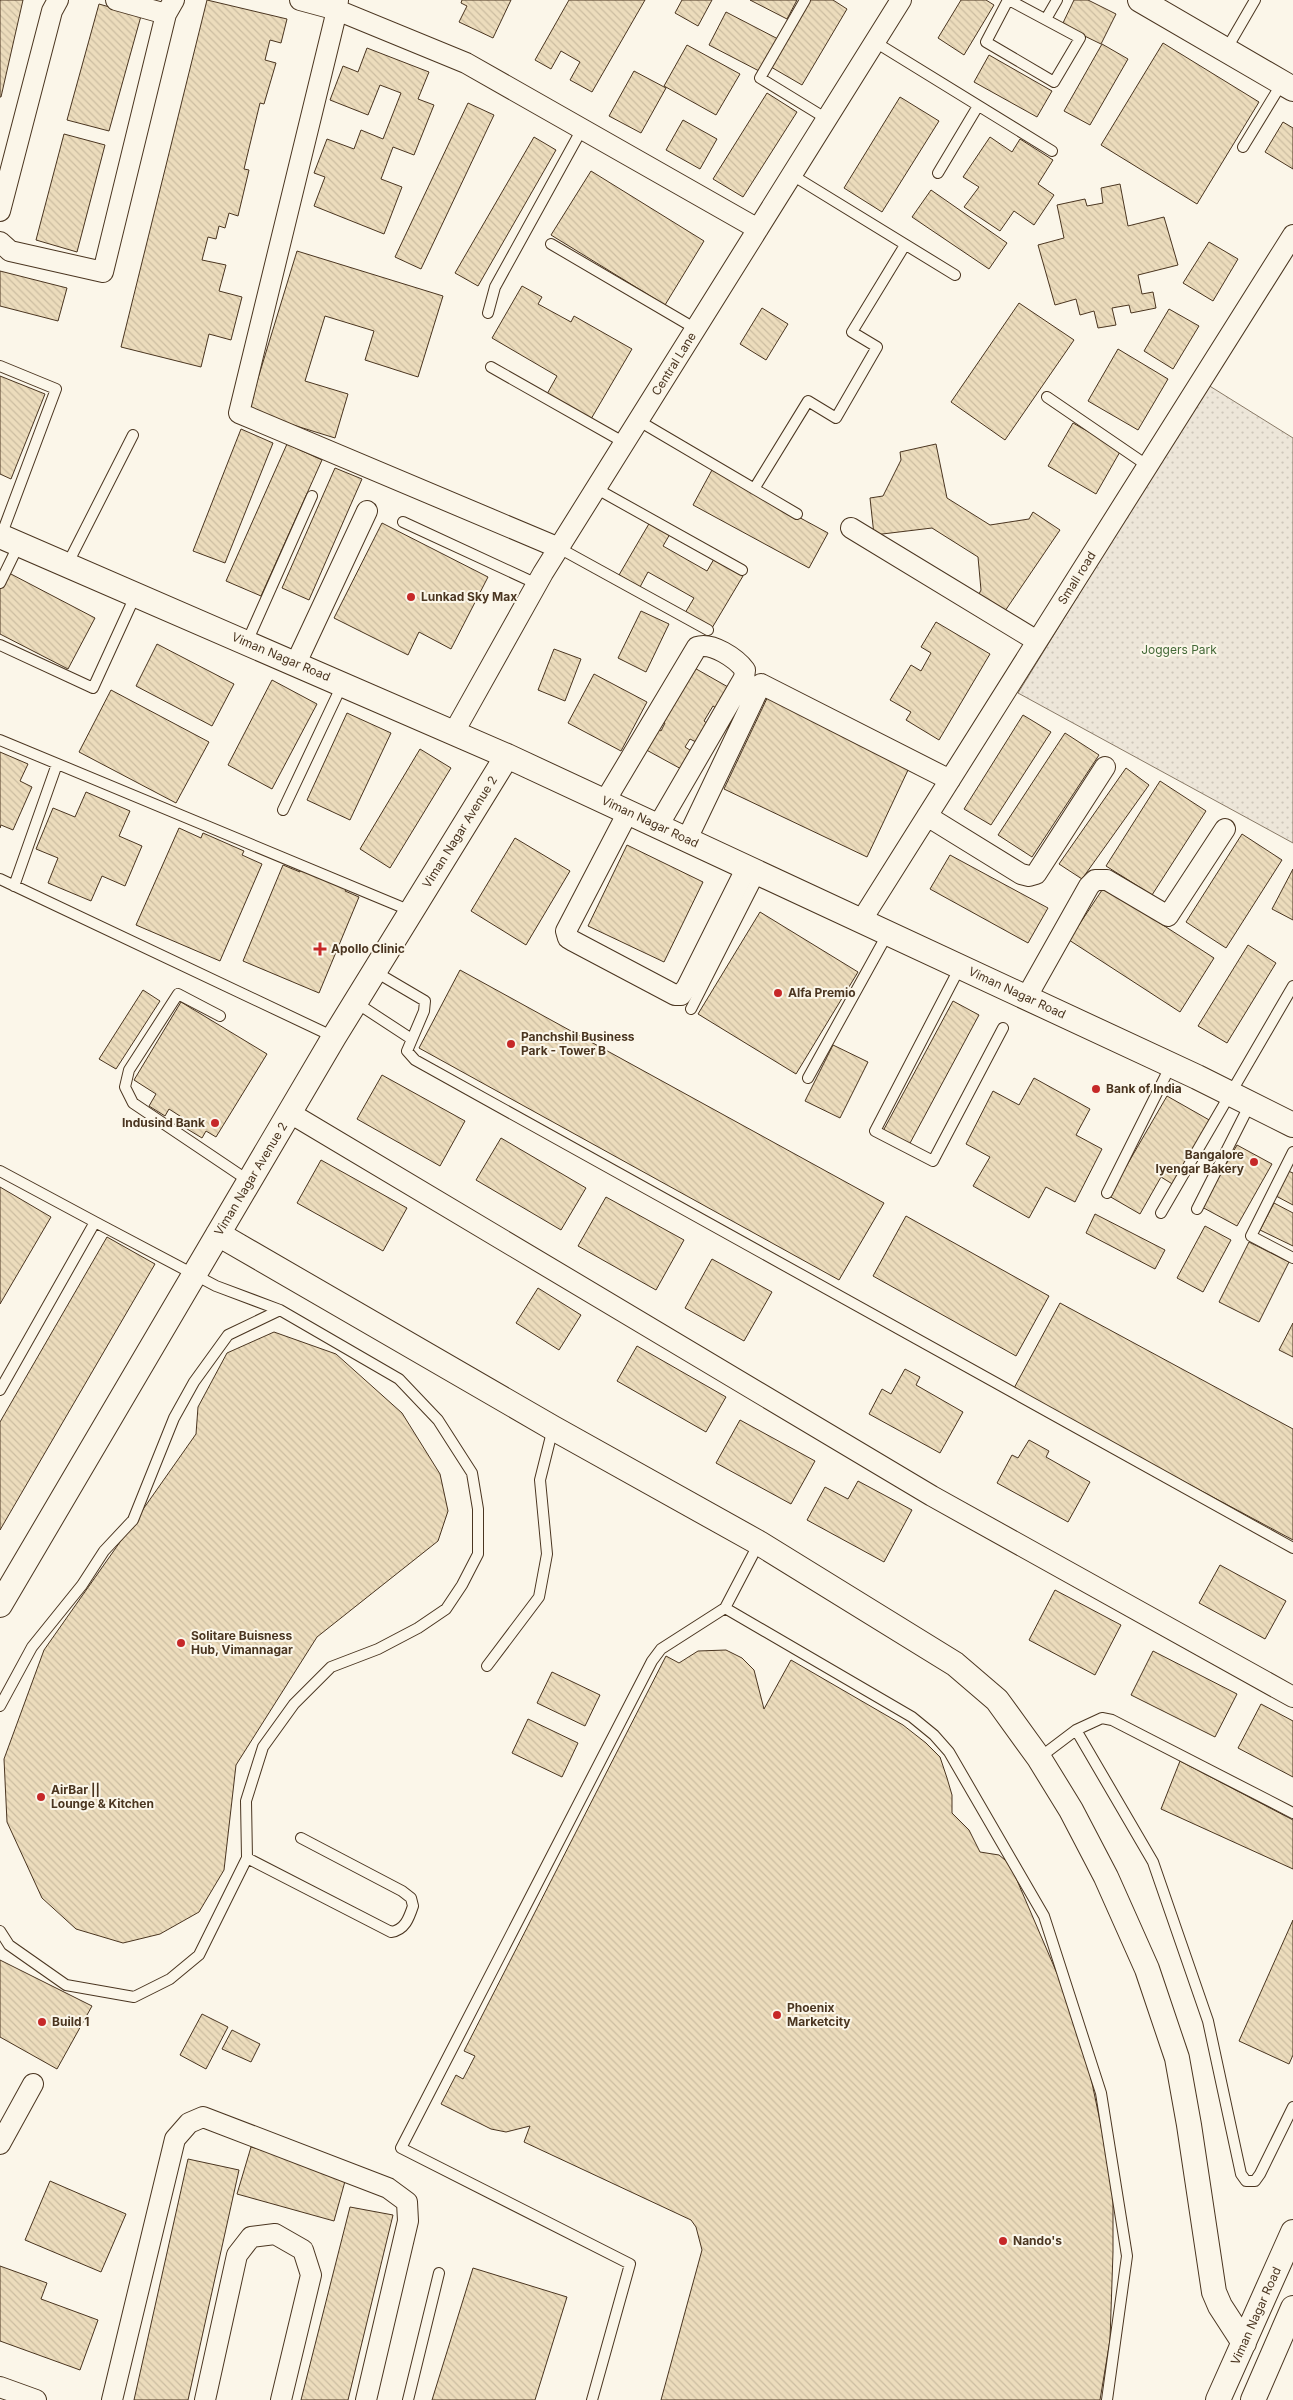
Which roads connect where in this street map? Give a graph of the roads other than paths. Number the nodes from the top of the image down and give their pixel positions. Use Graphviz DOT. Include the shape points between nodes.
graph roads {
  1 [pos="58,0"];
  2 [pos="116,0"];
  3 [pos="300,0"];
  4 [pos="805,0"];
  5 [pos="901,0"];
  6 [pos="1009,0"];
  7 [pos="1057,0"];
  8 [pos="1140,0"];
  9 [pos="1255,0"];
  10 [pos="337,5"];
  11 [pos="170,7"];
  12 [pos="1046,19"];
  13 [pos="875,42"];
  14 [pos="1226,50"];
  15 [pos="1288,86"];
  16 [pos="978,106"];
  17 [pos="827,119"];
  18 [pos="582,128"];
  19 [pos="1243,147"];
  20 [pos="1052,151"];
  21 [pos="938,173"];
  22 [pos="792,175"];
  23 [pos="0,211"];
  24 [pos="758,229"];
  25 [pos="1293,235"];
  26 [pos="0,242"];
  27 [pos="551,244"];
  28 [pos="905,244"];
  29 [pos="955,275"];
  30 [pos="488,313"];
  31 [pos="696,329"];
  32 [pos="0,366"];
  33 [pos="491,366"];
  34 [pos="1047,397"];
  35 [pos="639,421"];
  36 [pos="133,436"];
  37 [pos="625,443"];
  38 [pos="1148,466"];
  39 [pos="596,488"];
  40 [pos="754,489"];
  41 [pos="312,496"];
  42 [pos="367,511"];
  43 [pos="797,514"];
  44 [pos="403,522"];
  45 [pos="851,528"];
  46 [pos="7,539"];
  47 [pos="559,548"];
  48 [pos="67,565"];
  49 [pos="742,570"];
  50 [pos="0,583"];
  51 [pos="537,584"];
  52 [pos="136,594"];
  53 [pos="708,630"];
  54 [pos="1038,641"];
  55 [pos="247,642"];
  56 [pos="0,645"];
  57 [pos="296,663"];
  58 [pos="343,683"];
  59 [pos="454,732"];
  60 [pos="0,740"];
  61 [pos="507,756"];
  62 [pos="56,764"];
  63 [pos="1105,767"];
  64 [pos="950,780"];
  65 [pos="605,801"];
  66 [pos="282,810"];
  67 [pos="628,812"];
  68 [pos="927,816"];
  69 [pos="658,826"];
  70 [pos="1225,828"];
  71 [pos="687,839"];
  72 [pos="753,870"];
  73 [pos="0,880"];
  74 [pos="14,886"];
  75 [pos="411,911"];
  76 [pos="861,921"];
  77 [pos="888,933"];
  78 [pos="960,967"];
  79 [pos="374,971"];
  80 [pos="1293,986"];
  81 [pos="1026,998"];
  82 [pos="355,1002"];
  83 [pos="691,1009"];
  84 [pos="220,1016"];
  85 [pos="1003,1028"];
  86 [pos="334,1037"];
  87 [pos="410,1038"];
  88 [pos="1171,1065"];
  89 [pos="808,1078"];
  90 [pos="1240,1099"];
  91 [pos="290,1113"];
  92 [pos="1293,1125"];
  93 [pos="1293,1152"];
  94 [pos="0,1172"];
  95 [pos="249,1181"];
  96 [pos="1107,1193"];
  97 [pos="1197,1209"];
  98 [pos="1161,1214"];
  99 [pos="95,1222"];
  100 [pos="218,1234"];
  101 [pos="1293,1258"];
  102 [pos="193,1275"];
  103 [pos="280,1310"];
  104 [pos="0,1390"];
  105 [pos="553,1428"];
  106 [pos="759,1543"];
  107 [pos="1293,1548"];
  108 [pos="0,1605"];
  109 [pos="725,1608"];
  110 [pos="487,1666"];
  111 [pos="1293,1697"];
  112 [pos="0,1706"];
  113 [pos="1076,1730"];
  114 [pos="1039,1758"];
  115 [pos="1293,1814"];
  116 [pos="301,1838"];
  117 [pos="247,1858"];
  118 [pos="0,1931"];
  119 [pos="33,2084"];
  120 [pos="1293,2107"];
  121 [pos="0,2144"];
  122 [pos="1293,2232"];
  123 [pos="439,2273"];
  124 [pos="1293,2308"];
  125 [pos="1244,2343"];
  126 [pos="0,2387"];
  127 [pos="36,2400"];
  128 [pos="112,2400"];
  129 [pos="205,2400"];
  130 [pos="281,2400"];
  131 [pos="366,2400"];
  132 [pos="408,2400"];
  133 [pos="592,2400"];
  134 [pos="1107,2400"];
  135 [pos="1218,2400"];
  136 [pos="1253,2400"];
  1 -- 23 [label="street" via="52,11"];
  2 -- 11 [label="street"];
  3 -- 10 [label="street"];
  4 -- 17 [label="lane" via="760,78"];
  5 -- 13 [label="street, Central Lane"];
  6 -- 12 [label="lane"];
  6 -- 12 [label="lane" via="986,42 1054,82 1080,38"];
  7 -- 12 [label="lane"];
  8 -- 14 [label="street"];
  9 -- 14 [label="lane"];
  10 -- 18 [label="street" via="466,63"];
  10 -- 47 [label="street" via="239,413"];
  11 -- 26 [label="street" via="103,272 10,251"];
  13 -- 16 [label="lane"];
  13 -- 17 [label="street, Central Lane"];
  14 -- 15 [label="street"];
  15 -- 19 [label="lane"];
  16 -- 20 [label="lane"];
  16 -- 21 [label="lane"];
  17 -- 22 [label="street, Central Lane"];
  18 -- 24 [label="street"];
  18 -- 30 [label="lane" via="495,287"];
  22 -- 24 [label="street, Central Lane"];
  22 -- 28 [label="lane"];
  24 -- 31 [label="street, Central Lane"];
  25 -- 38 [label="street, Small road"];
  27 -- 31 [label="lane"];
  28 -- 29 [label="lane"];
  28 -- 40 [label="lane" via="852,332 877,347 836,418 808,401"];
  31 -- 35 [label="street, Central Lane"];
  32 -- 46 [label="lane" via="56,389"];
  33 -- 37 [label="lane"];
  34 -- 38 [label="lane"];
  35 -- 37 [label="street, Central Lane"];
  35 -- 40 [label="lane"];
  36 -- 48 [label="lane"];
  37 -- 39 [label="street, Central Lane"];
  38 -- 54 [label="street, Small road"];
  39 -- 47 [label="street, Central Lane"];
  39 -- 49 [label="lane"];
  40 -- 43 [label="lane"];
  41 -- 55 [label="lane"];
  42 -- 57 [label="street"];
  44 -- 51 [label="lane"];
  45 -- 54 [label="street"];
  46 -- 48 [label="street, Viman Nagar Road"];
  46 -- 50 [label="lane"];
  47 -- 51 [label="street, Central Lane"];
  47 -- 53 [label="lane"];
  48 -- 52 [label="street, Viman Nagar Road"];
  51 -- 59 [label="street, Central Lane"];
  52 -- 55 [label="street, Viman Nagar Road"];
  52 -- 56 [label="lane" via="93,688"];
  54 -- 64 [label="street, Small road"];
  55 -- 57 [label="street, Viman Nagar Road"];
  57 -- 58 [label="street, Viman Nagar Road"];
  58 -- 59 [label="street, Viman Nagar Road"];
  58 -- 66 [label="lane"];
  59 -- 61 [label="street, Viman Nagar Road"];
  60 -- 62 [label="lane"];
  61 -- 65 [label="street, Viman Nagar Road"];
  61 -- 75 [label="street, Viman Nagar Avenue 2"];
  62 -- 74 [label="lane"];
  62 -- 75 [label="lane"];
  63 -- 68 [label="street" via="1036,874 1029,876"];
  64 -- 68 [label="street, Small road"];
  64 -- 71 [label="street" via="761,684"];
  65 -- 67 [label="street, Viman Nagar Road"];
  65 -- 69 [label="street" via="697,647 713,647 741,664 745,670 744,678"];
  67 -- 69 [label="street, Viman Nagar Road"];
  67 -- 72 [label="street" via="566,931 573,941 675,995 681,995 687,987"];
  68 -- 76 [label="street, Small road"];
  69 -- 71 [label="street, Viman Nagar Road"];
  70 -- 81 [label="street" via="1168,916 1107,880 1095,880"];
  71 -- 72 [label="street, Viman Nagar Road"];
  72 -- 76 [label="street, Viman Nagar Road"];
  72 -- 83 [label="lane"];
  73 -- 74 [label="lane"];
  74 -- 86 [label="lane"];
  75 -- 79 [label="street, Viman Nagar Avenue 2"];
  76 -- 77 [label="street, Viman Nagar Road"];
  77 -- 78 [label="street, Viman Nagar Road"];
  77 -- 89 [label="lane"];
  78 -- 81 [label="street, Viman Nagar Road"];
  78 -- 85 [label="lane" via="874,1131 933,1161"];
  79 -- 82 [label="street, Viman Nagar Avenue 2"];
  79 -- 87 [label="lane" via="425,1001"];
  80 -- 90 [label="lane"];
  81 -- 88 [label="street, Viman Nagar Road"];
  82 -- 86 [label="street, Viman Nagar Avenue 2"];
  82 -- 87 [label="lane"];
  84 -- 95 [label="lane" via="178,994 130,1070 125,1086 134,1103"];
  86 -- 91 [label="street, Viman Nagar Avenue 2"];
  87 -- 107 [label="lane" via="407,1051 415,1060"];
  88 -- 90 [label="street, Viman Nagar Road"];
  88 -- 96 [label="lane"];
  90 -- 92 [label="street, Viman Nagar Road"];
  90 -- 97 [label="lane"];
  90 -- 98 [label="lane"];
  91 -- 95 [label="street, Viman Nagar Avenue 2"];
  91 -- 111 [label="street" via="932,1496"];
  93 -- 101 [label="lane" via="1250,1236"];
  94 -- 99 [label="lane"];
  95 -- 100 [label="street, Viman Nagar Avenue 2"];
  99 -- 102 [label="lane"];
  99 -- 104 [label="lane"];
  100 -- 102 [label="street, Viman Nagar Avenue 2"];
  100 -- 105 [label="street"];
  102 -- 103 [label="lane"];
  102 -- 108 [label="street, Viman Nagar Avenue 2"];
  103 -- 112 [label="lane" via="228,1335 200,1374 174,1418 133,1520 104,1552 32,1647"];
  103 -- 117 [label="lane" via="399,1379 438,1420 472,1473 478,1509 478,1554 446,1609 386,1645 331,1667 294,1704 263,1747 246,1801"];
  105 -- 106 [label="street"];
  105 -- 110 [label="lane" via="540,1480 547,1554 538,1597"];
  106 -- 109 [label="lane"];
  106 -- 114 [label="street" via="956,1664 997,1700"];
  109 -- 133 [label="lane" via="661,1649 652,1661 401,2148 630,2264"];
  109 -- 134 [label="lane" via="912,1717 934,1735 949,1752 1044,1916 1101,2093 1128,2256"];
  113 -- 114 [label="lane"];
  113 -- 115 [label="lane" via="1102,1718 1112,1720"];
  113 -- 120 [label="lane" via="1153,1862 1208,2022 1241,2174 1246,2181 1255,2182"];
  114 -- 125 [label="street" via="1072,1810 1147,1969 1177,2058 1214,2292"];
  116 -- 117 [label="lane" via="402,1891 413,1906 405,1924 398,1931 391,1932"];
  117 -- 118 [label="lane" via="199,1955 170,1979 134,1997 66,1985 9,1945"];
  119 -- 121 [label="street"];
  122 -- 125 [label="street, Viman Nagar Road"];
  123 -- 132 [label="lane"];
  124 -- 136 [label="street"];
  125 -- 135 [label="street, Viman Nagar Road"];
  126 -- 127 [label="street"];
  128 -- 131 [label="street" via="175,2139 189,2123 203,2117 388,2188 407,2202 408,2221"];
  129 -- 130 [label="street" via="237,2255 251,2237 275,2234 304,2250 311,2275"];
}
